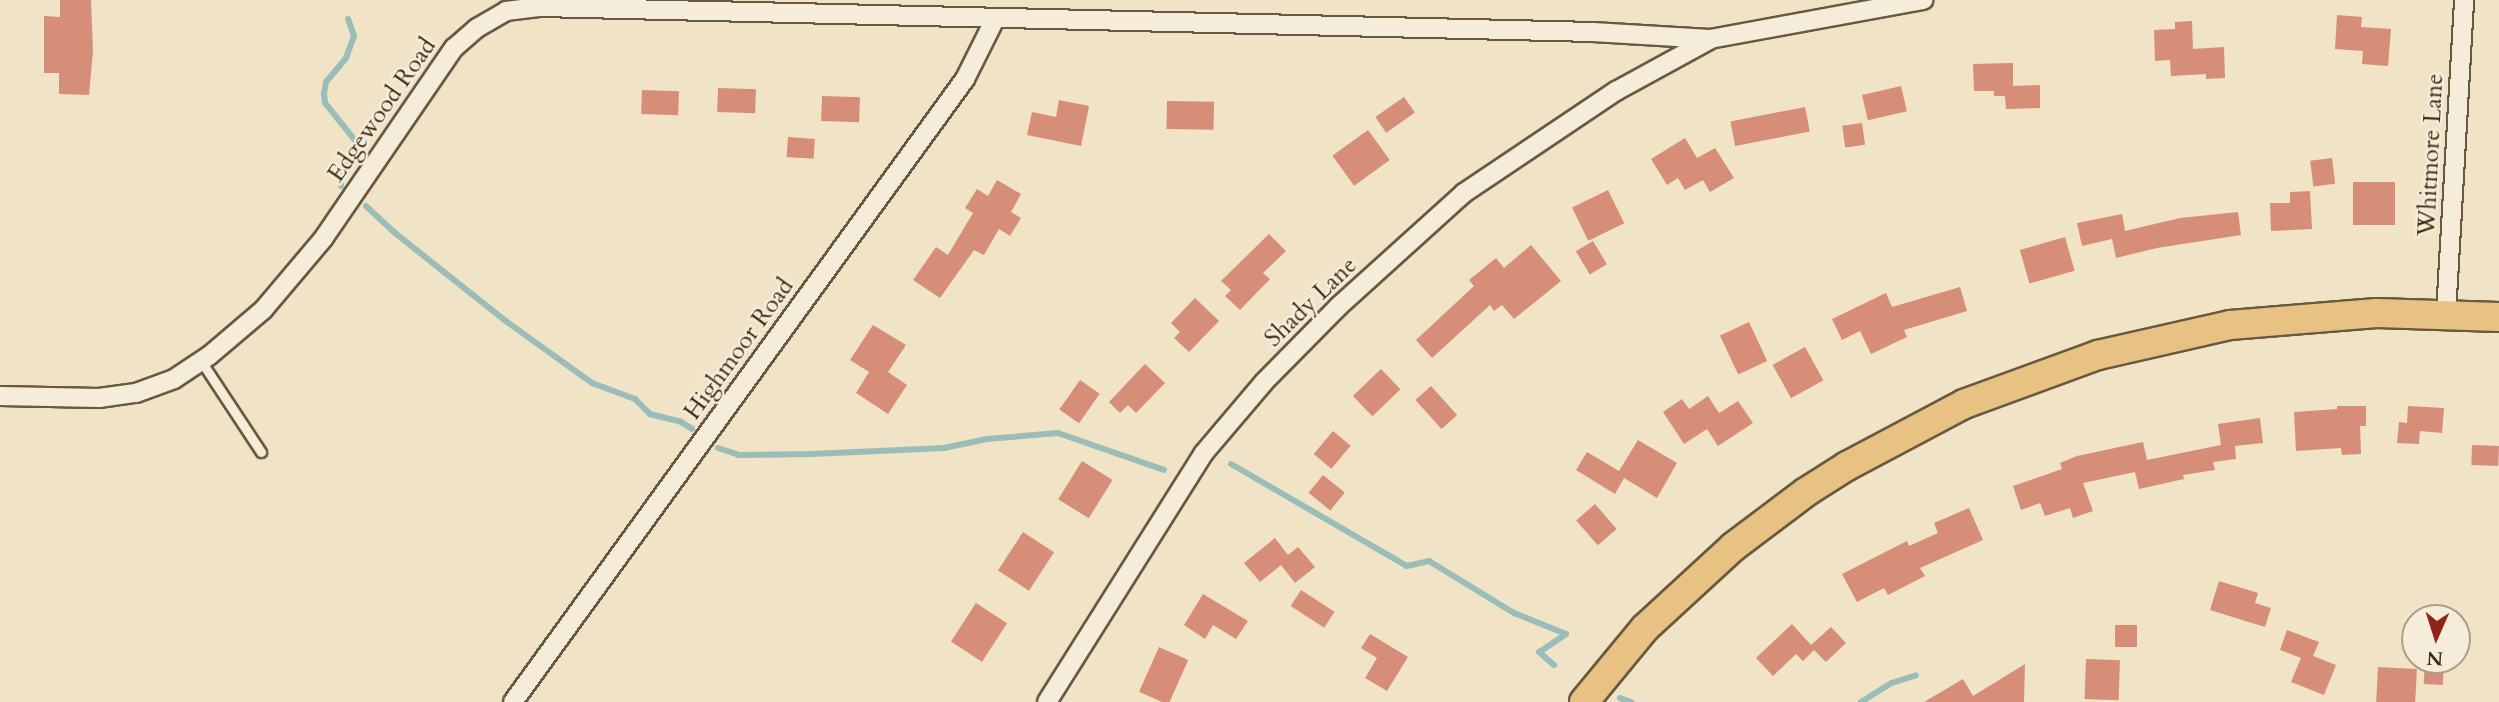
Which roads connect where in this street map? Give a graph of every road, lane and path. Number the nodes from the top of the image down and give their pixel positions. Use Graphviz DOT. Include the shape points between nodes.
graph roads {
  1 [pos="1923,0"];
  2 [pos="2464,0"];
  3 [pos="995,19"];
  4 [pos="1710,39"];
  5 [pos="2446,314"];
  6 [pos="2499,317"];
  7 [pos="201,361"];
  8 [pos="0,396"];
  9 [pos="261,452"];
  10 [pos="513,702"];
  11 [pos="1047,702"];
  12 [pos="1584,702"];
  1 -- 4 [label="street"];
  2 -- 5 [label="street, Whitmore Lane"];
  3 -- 4 [label="street, Edgewood Road" via="1593,32"];
  3 -- 7 [label="street, Edgewood Road" via="541,7 506,11 454,48 323,239 263,310"];
  3 -- 10 [label="street, Highmoor Road" via="965,79"];
  4 -- 11 [label="street, Shady Lane" via="1616,91 1464,193 1339,306 1264,382 1203,454"];
  5 -- 6 [label="main road"];
  5 -- 12 [label="main road" via="2324,315 2184,334 2098,355 1964,404 1847,466 1733,547 1646,628"];
  7 -- 8 [label="street, Edgewood Road" via="174,379 136,393 99,398"];
  7 -- 9 [label="lane"];
}
